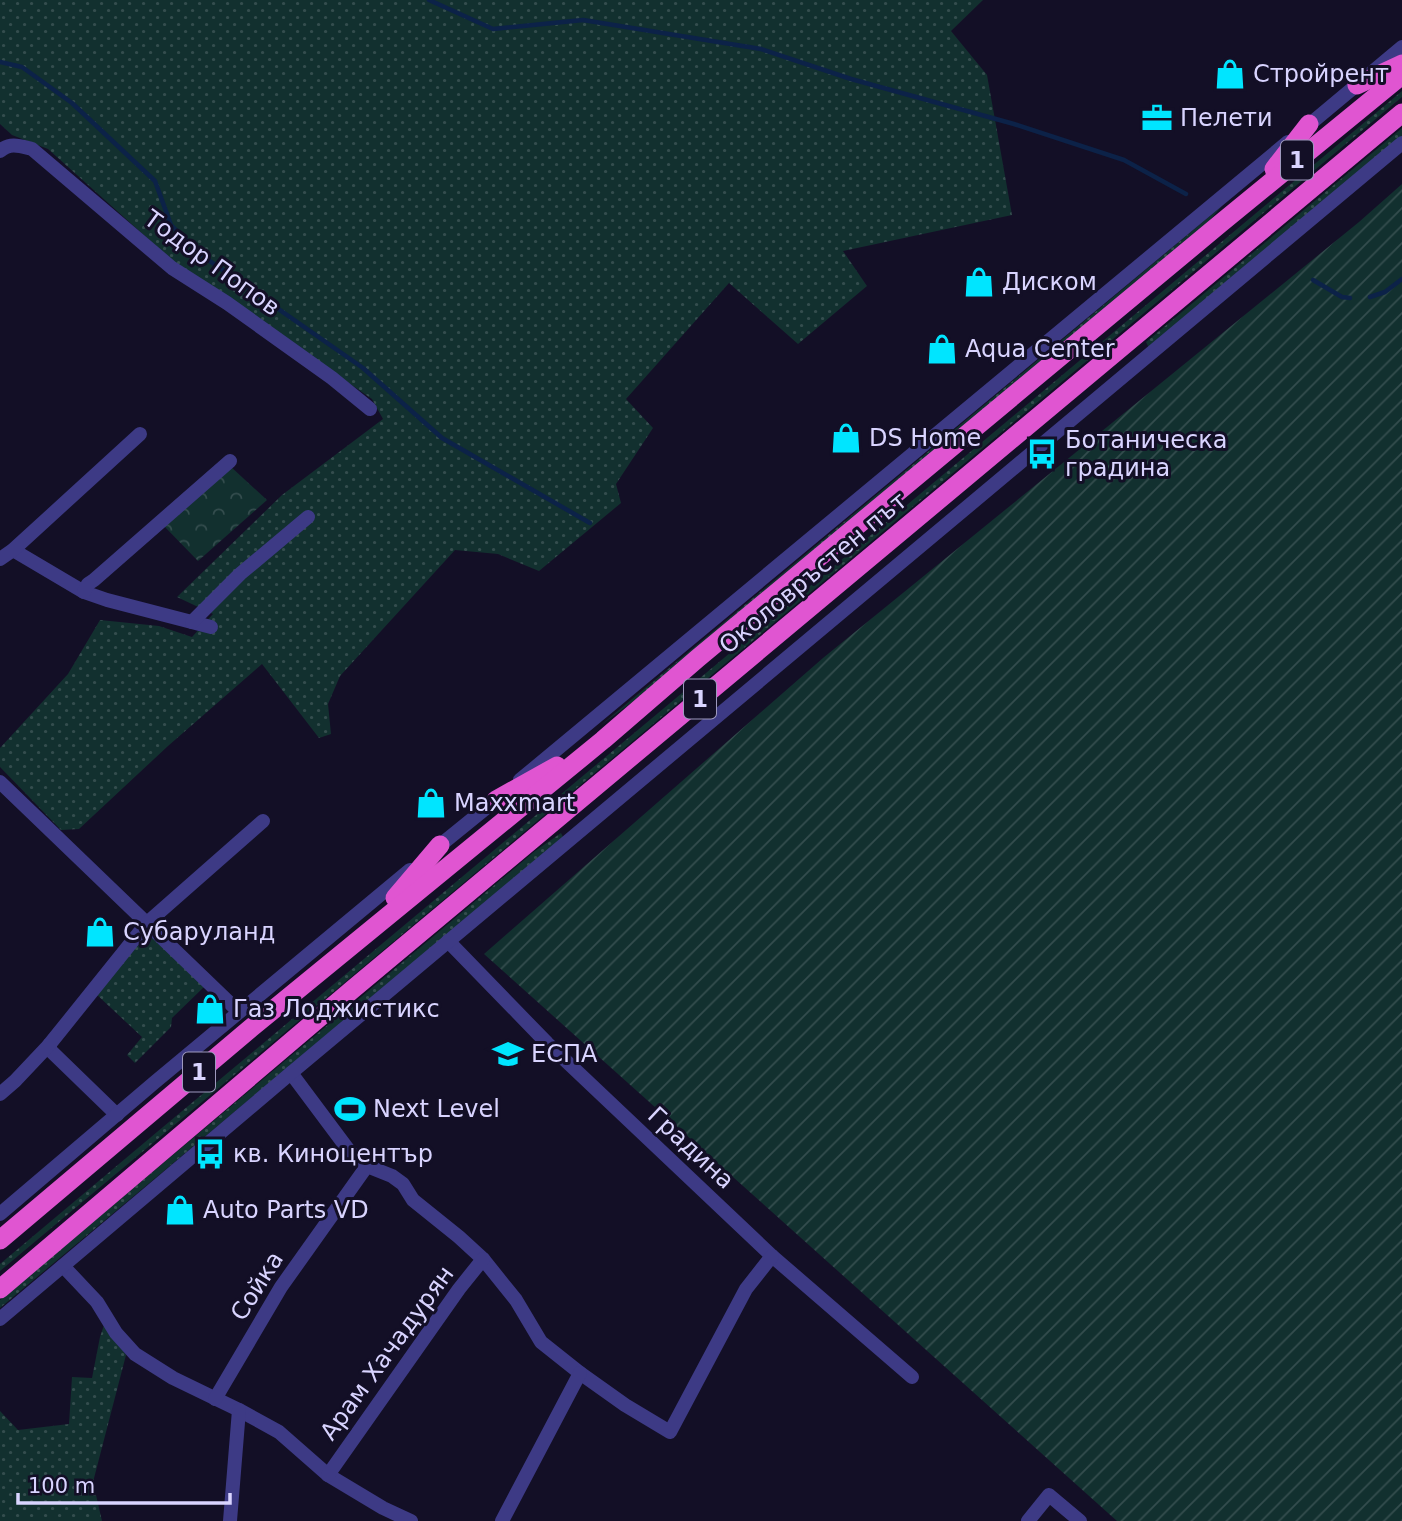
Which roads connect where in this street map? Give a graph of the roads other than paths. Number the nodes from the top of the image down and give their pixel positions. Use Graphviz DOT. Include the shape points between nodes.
graph roads {
  1 [pos="1402,47"];
  2 [pos="1402,64"];
  3 [pos="1402,75"];
  4 [pos="1357,85"];
  5 [pos="1402,113"];
  6 [pos="1309,124"];
  7 [pos="1402,143"];
  8 [pos="0,151"];
  9 [pos="1252,197"];
  10 [pos="370,409"];
  11 [pos="140,434"];
  12 [pos="230,461"];
  13 [pos="308,517"];
  14 [pos="13,550"];
  15 [pos="0,559"];
  16 [pos="84,592"];
  17 [pos="192,622"];
  18 [pos="212,627"];
  19 [pos="603,740"];
  20 [pos="0,782"];
  21 [pos="496,800"];
  22 [pos="262,821"];
  23 [pos="440,845"];
  24 [pos="147,923"];
  25 [pos="363,936"];
  26 [pos="448,941"];
  27 [pos="239,1012"];
  28 [pos="49,1045"];
  29 [pos="291,1073"];
  30 [pos="0,1094"];
  31 [pos="117,1115"];
  32 [pos="366,1166"];
  33 [pos="36,1210"];
  34 [pos="0,1214"];
  35 [pos="0,1229"];
  36 [pos="0,1240"];
  37 [pos="772,1256"];
  38 [pos="483,1259"];
  39 [pos="63,1266"];
  40 [pos="0,1289"];
  41 [pos="0,1319"];
  42 [pos="580,1373"];
  43 [pos="912,1377"];
  44 [pos="215,1399"];
  45 [pos="239,1410"];
  46 [pos="328,1475"];
  47 [pos="230,1521"];
  48 [pos="411,1521"];
  49 [pos="502,1521"];
  50 [pos="1028,1521"];
  51 [pos="1080,1521"];
  1 -- 4 [label="street"];
  2 -- 4 [label="highway"];
  3 -- 9 [label="highway, Околовръстен път / 1"];
  4 -- 6 [label="street"];
  5 -- 40 [label="highway, Околовръстен път / 1"];
  6 -- 9 [label="highway"];
  6 -- 21 [label="street"];
  7 -- 26 [label="street"];
  8 -- 10 [label="street, Тодор Попов" via="13,145 32,149 172,268"];
  9 -- 19 [label="highway, Околовръстен път / 1"];
  11 -- 14 [label="street"];
  12 -- 16 [label="street"];
  13 -- 17 [label="street"];
  14 -- 15 [label="street"];
  14 -- 16 [label="street"];
  16 -- 17 [label="street"];
  17 -- 18 [label="street"];
  19 -- 21 [label="highway"];
  19 -- 25 [label="highway, Околовръстен път / 1"];
  20 -- 24 [label="street"];
  21 -- 23 [label="street"];
  22 -- 24 [label="street"];
  23 -- 25 [label="highway"];
  23 -- 27 [label="street"];
  24 -- 27 [label="street"];
  24 -- 28 [label="street"];
  25 -- 33 [label="highway, Околовръстен път / 1"];
  26 -- 29 [label="street"];
  26 -- 37 [label="street, Градина" via="547,1043"];
  27 -- 31 [label="street"];
  28 -- 30 [label="street"];
  28 -- 31 [label="street"];
  29 -- 32 [label="street" via="350,1152"];
  29 -- 39 [label="street"];
  31 -- 34 [label="street"];
  32 -- 38 [label="street" via="403,1184 413,1200"];
  32 -- 44 [label="street, Сойка" via="281,1287"];
  33 -- 35 [label="highway"];
  33 -- 36 [label="highway, Околовръстен път / 1"];
  37 -- 42 [label="street" via="746,1289 670,1432"];
  37 -- 43 [label="street, Градина"];
  38 -- 42 [label="street" via="516,1300 541,1342"];
  38 -- 46 [label="street, Арам Хачадурян"];
  39 -- 41 [label="street"];
  39 -- 44 [label="street" via="97,1302 135,1354"];
  42 -- 49 [label="street"];
  44 -- 45 [label="street"];
  45 -- 46 [label="street" via="279,1432"];
  45 -- 47 [label="street"];
  46 -- 48 [label="street"];
  50 -- 51 [label="street" via="1049,1495"];
}
